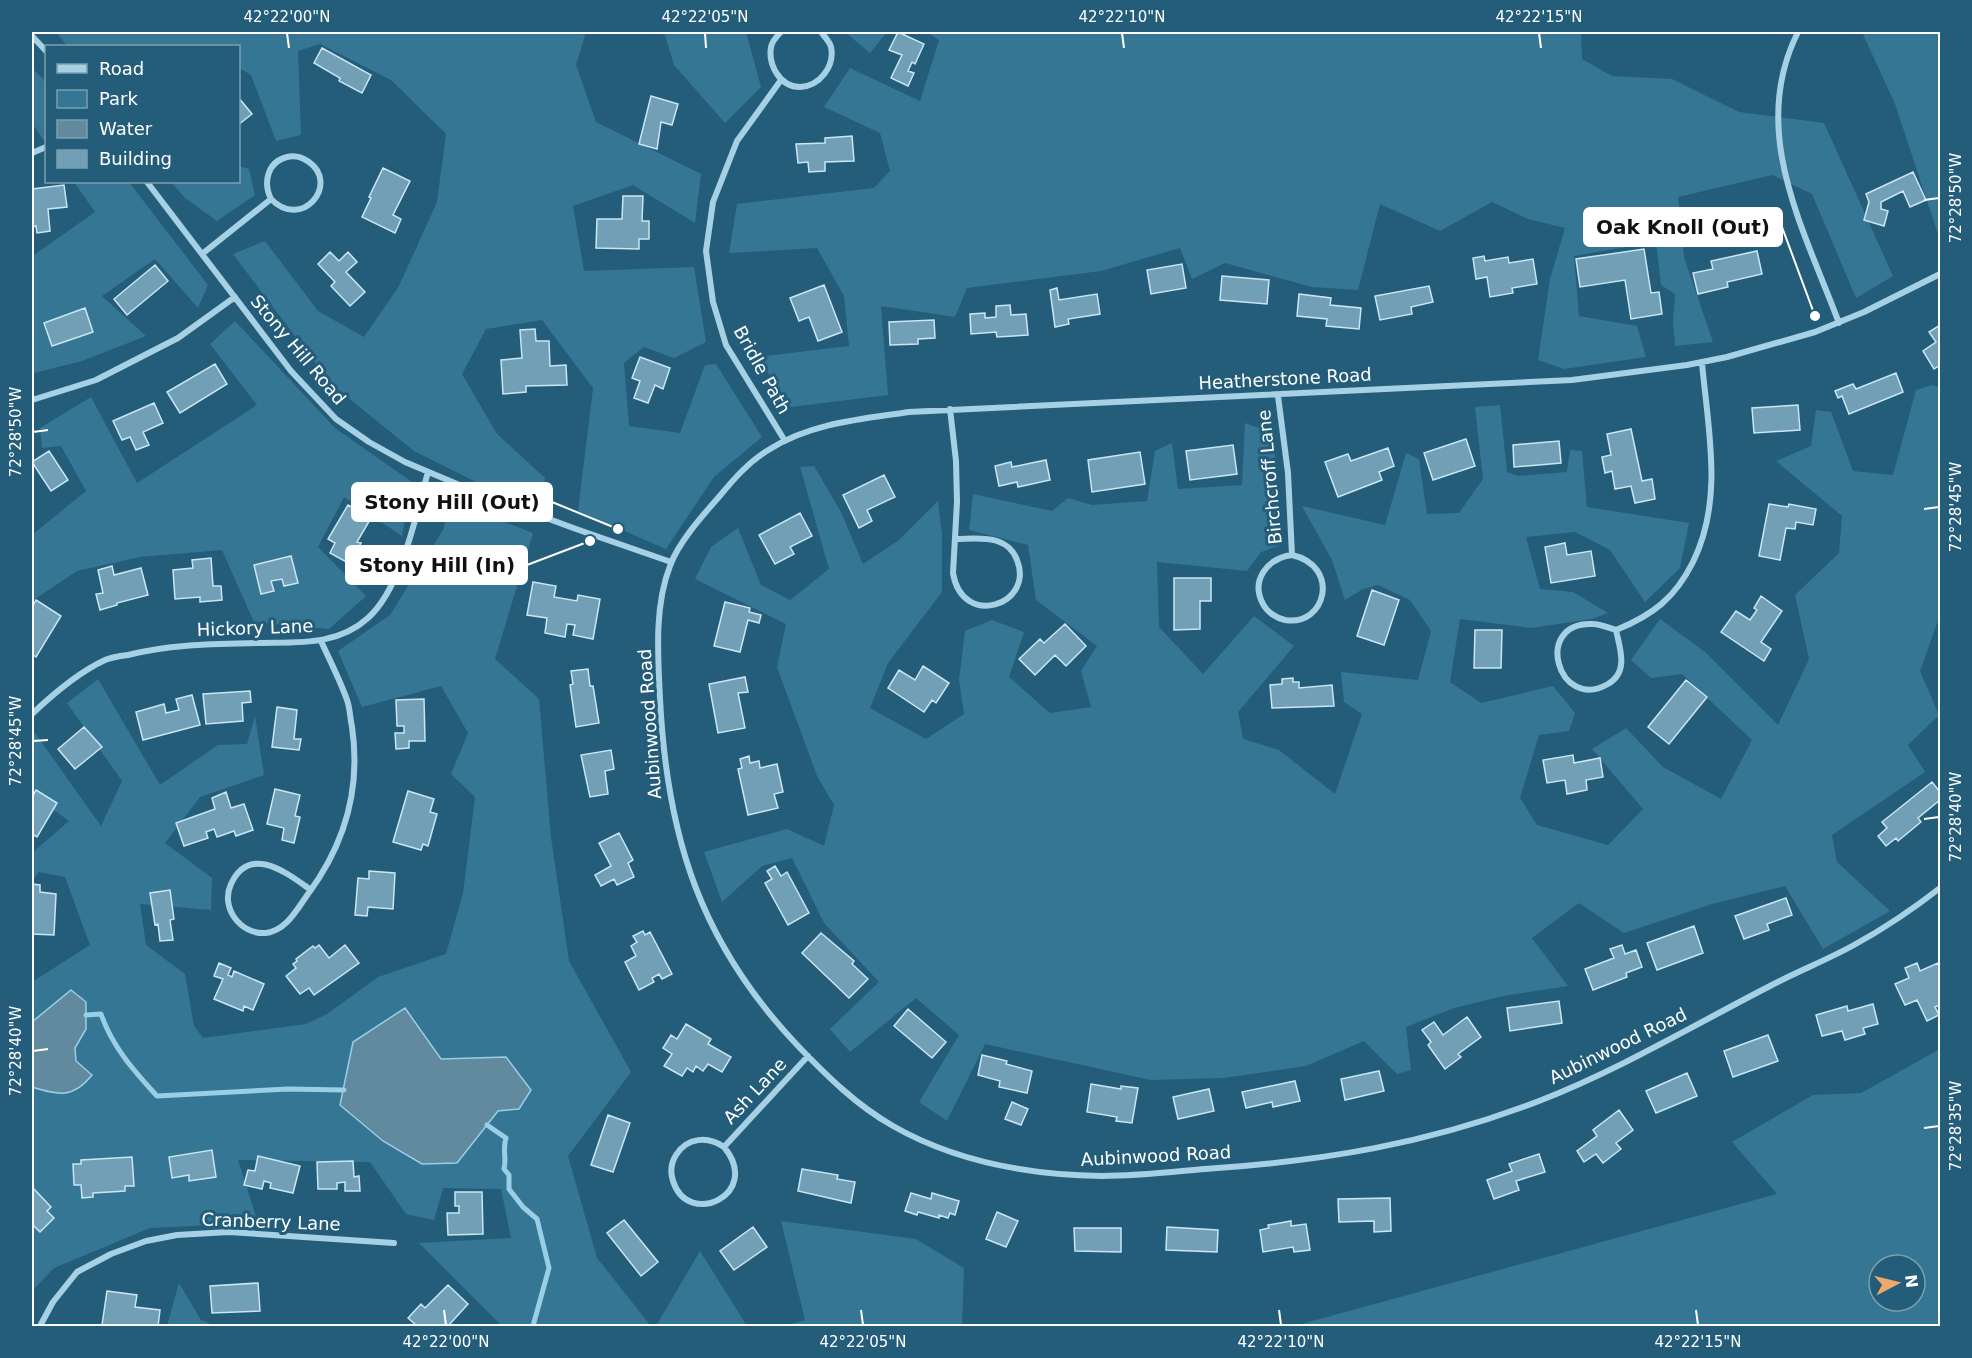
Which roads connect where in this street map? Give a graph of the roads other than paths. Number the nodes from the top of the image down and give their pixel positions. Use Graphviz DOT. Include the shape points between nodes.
graph roads {
  1 [pos="781,32"];
  2 [pos="821,32"];
  3 [pos="1798,32"];
  4 [pos="32,36"];
  5 [pos="45,50"];
  6 [pos="781,80"];
  7 [pos="148,183"];
  8 [pos="271,199"];
  9 [pos="202,254"];
  10 [pos="1941,274"];
  11 [pos="235,297"];
  12 [pos="1839,323"];
  13 [pos="1702,363"];
  14 [pos="1278,396"];
  15 [pos="32,400"];
  16 [pos="950,410"];
  17 [pos="785,441"];
  18 [pos="428,471"];
  19 [pos="955,539"];
  20 [pos="1292,555"];
  21 [pos="671,562"];
  22 [pos="1616,630"];
  23 [pos="321,641"];
  24 [pos="32,714"];
  25 [pos="1941,888"];
  26 [pos="311,890"];
  27 [pos="808,1056"];
  28 [pos="724,1147"];
  29 [pos="394,1243"];
  30 [pos="40,1326"];
  1 -- 6 [label="street" via="771,45 770,64"];
  2 -- 6 [label="street" via="831,46 830,66 818,81 800,87"];
  3 -- 12 [label="street" via="1779,90 1778,142 1792,202"];
  4 -- 5 [label="street"];
  6 -- 17 [label="street, Bridle Path" via="737,141 713,202 706,251 713,302 726,345"];
  7 -- 9 [label="street, Stony Hill Road"];
  8 -- 8 [label="street" via="266,181 273,165 289,156 298,156 314,165 321,182 310,205 285,209"];
  8 -- 9 [label="street"];
  9 -- 11 [label="street, Stony Hill Road"];
  10 -- 12 [label="street, Heatherstone Road"];
  11 -- 15 [label="street" via="178,338 96,380"];
  11 -- 18 [label="street, Stony Hill Road" via="291,371 336,419 369,442"];
  12 -- 13 [label="street, Heatherstone Road"];
  13 -- 14 [label="street, Heatherstone Road" via="1572,380"];
  13 -- 22 [label="street" via="1712,485 1704,535 1672,596 1650,613"];
  14 -- 16 [label="street, Heatherstone Road"];
  14 -- 20 [label="street, Birchcroff Lane" via="1288,473"];
  16 -- 17 [label="street, Heatherstone Road" via="868,418 805,432"];
  16 -- 19 [label="street" via="956,471"];
  17 -- 21 [label="street, Heatherstone Road" via="747,465 706,512"];
  18 -- 21 [label="street, Stony Hill Road"];
  18 -- 23 [label="street, Hickory Lane" via="402,564 388,591 369,618 345,633"];
  19 -- 19 [label="street" via="953,573 960,593 969,601 990,606 1010,597 1020,578 1020,567 1009,548 989,539"];
  20 -- 20 [label="street, Birchcroff Lane" via="1313,564 1320,572 1323,594 1311,613 1291,621 1264,607 1258,587 1265,568 1282,556"];
  21 -- 27 [label="street, Aubinwood Road" via="658,632 659,678 667,780 679,838 695,889 723,948 765,1008"];
  22 -- 22 [label="street" via="1622,669 1616,678 1606,686 1586,689 1565,679 1557,650 1560,639 1573,627 1594,624"];
  23 -- 24 [label="street, Hickory Lane" via="149,649 106,660 57,690"];
  23 -- 26 [label="street" via="348,702 355,749 353,792 344,830"];
  25 -- 27 [label="street, Aubinwood Road" via="1850,947 1554,1094 1432,1136 1313,1160 1102,1176 992,1164 946,1150 892,1125 846,1093"];
  26 -- 26 [label="street" via="277,867 255,864 237,874 230,885 229,908 242,927 265,933 286,924"];
  27 -- 28 [label="street, Ash Lane"];
  28 -- 28 [label="street, Ash Lane" via="697,1139 680,1149 671,1168 675,1188 682,1196 702,1204 724,1198 736,1179 733,1156"];
  29 -- 30 [label="street, Cranberry Lane" via="230,1232 146,1241 77,1272"];
}
